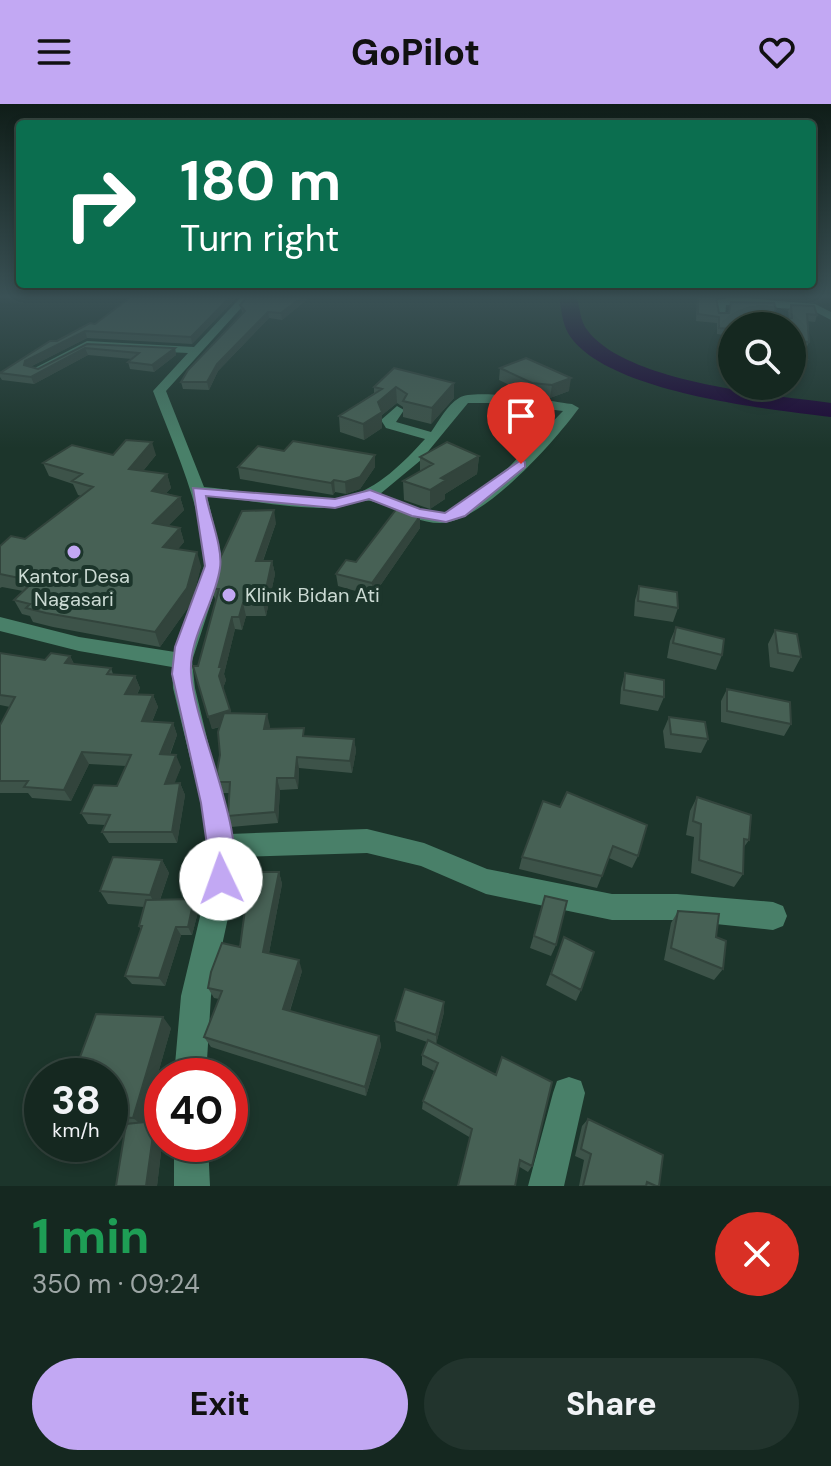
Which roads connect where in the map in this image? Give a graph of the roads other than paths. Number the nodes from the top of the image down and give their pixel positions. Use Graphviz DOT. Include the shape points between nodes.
graph roads {
  1 [pos="80,347"];
  2 [pos="149,347"];
  3 [pos="196,347"];
  4 [pos="194,350"];
  5 [pos="35,371"];
  6 [pos="397,410"];
  7 [pos="434,437"];
  8 [pos="198,491"];
  9 [pos="370,495"];
  10 [pos="0,624"];
  11 [pos="182,661"];
  12 [pos="221,846"];
  13 [pos="773,916"];
  14 [pos="191,1058"];
  15 [pos="569,1093"];
  16 [pos="191,1162"];
  17 [pos="192,1186"];
  18 [pos="546,1186"];
  1 -- 5 [label="street"];
  2 -- 4 [label="street"];
  3 -- 4 [label="street"];
  4 -- 8 [label="street" via="159,391"];
  6 -- 7 [label="street" via="390,424"];
  7 -- 9 [label="street"];
  7 -- 9 [label="street" via="467,399 573,409 509,475 453,516 431,517"];
  8 -- 9 [label="street" via="335,503"];
  8 -- 11 [label="street" via="213,566"];
  10 -- 11 [label="street"];
  11 -- 12 [label="street"];
  12 -- 13 [label="street" via="367,841 495,883 612,907"];
  12 -- 14 [label="street" via="221,879 196,996"];
  15 -- 18 [label="street"];
  16 -- 17 [label="street"];
}
